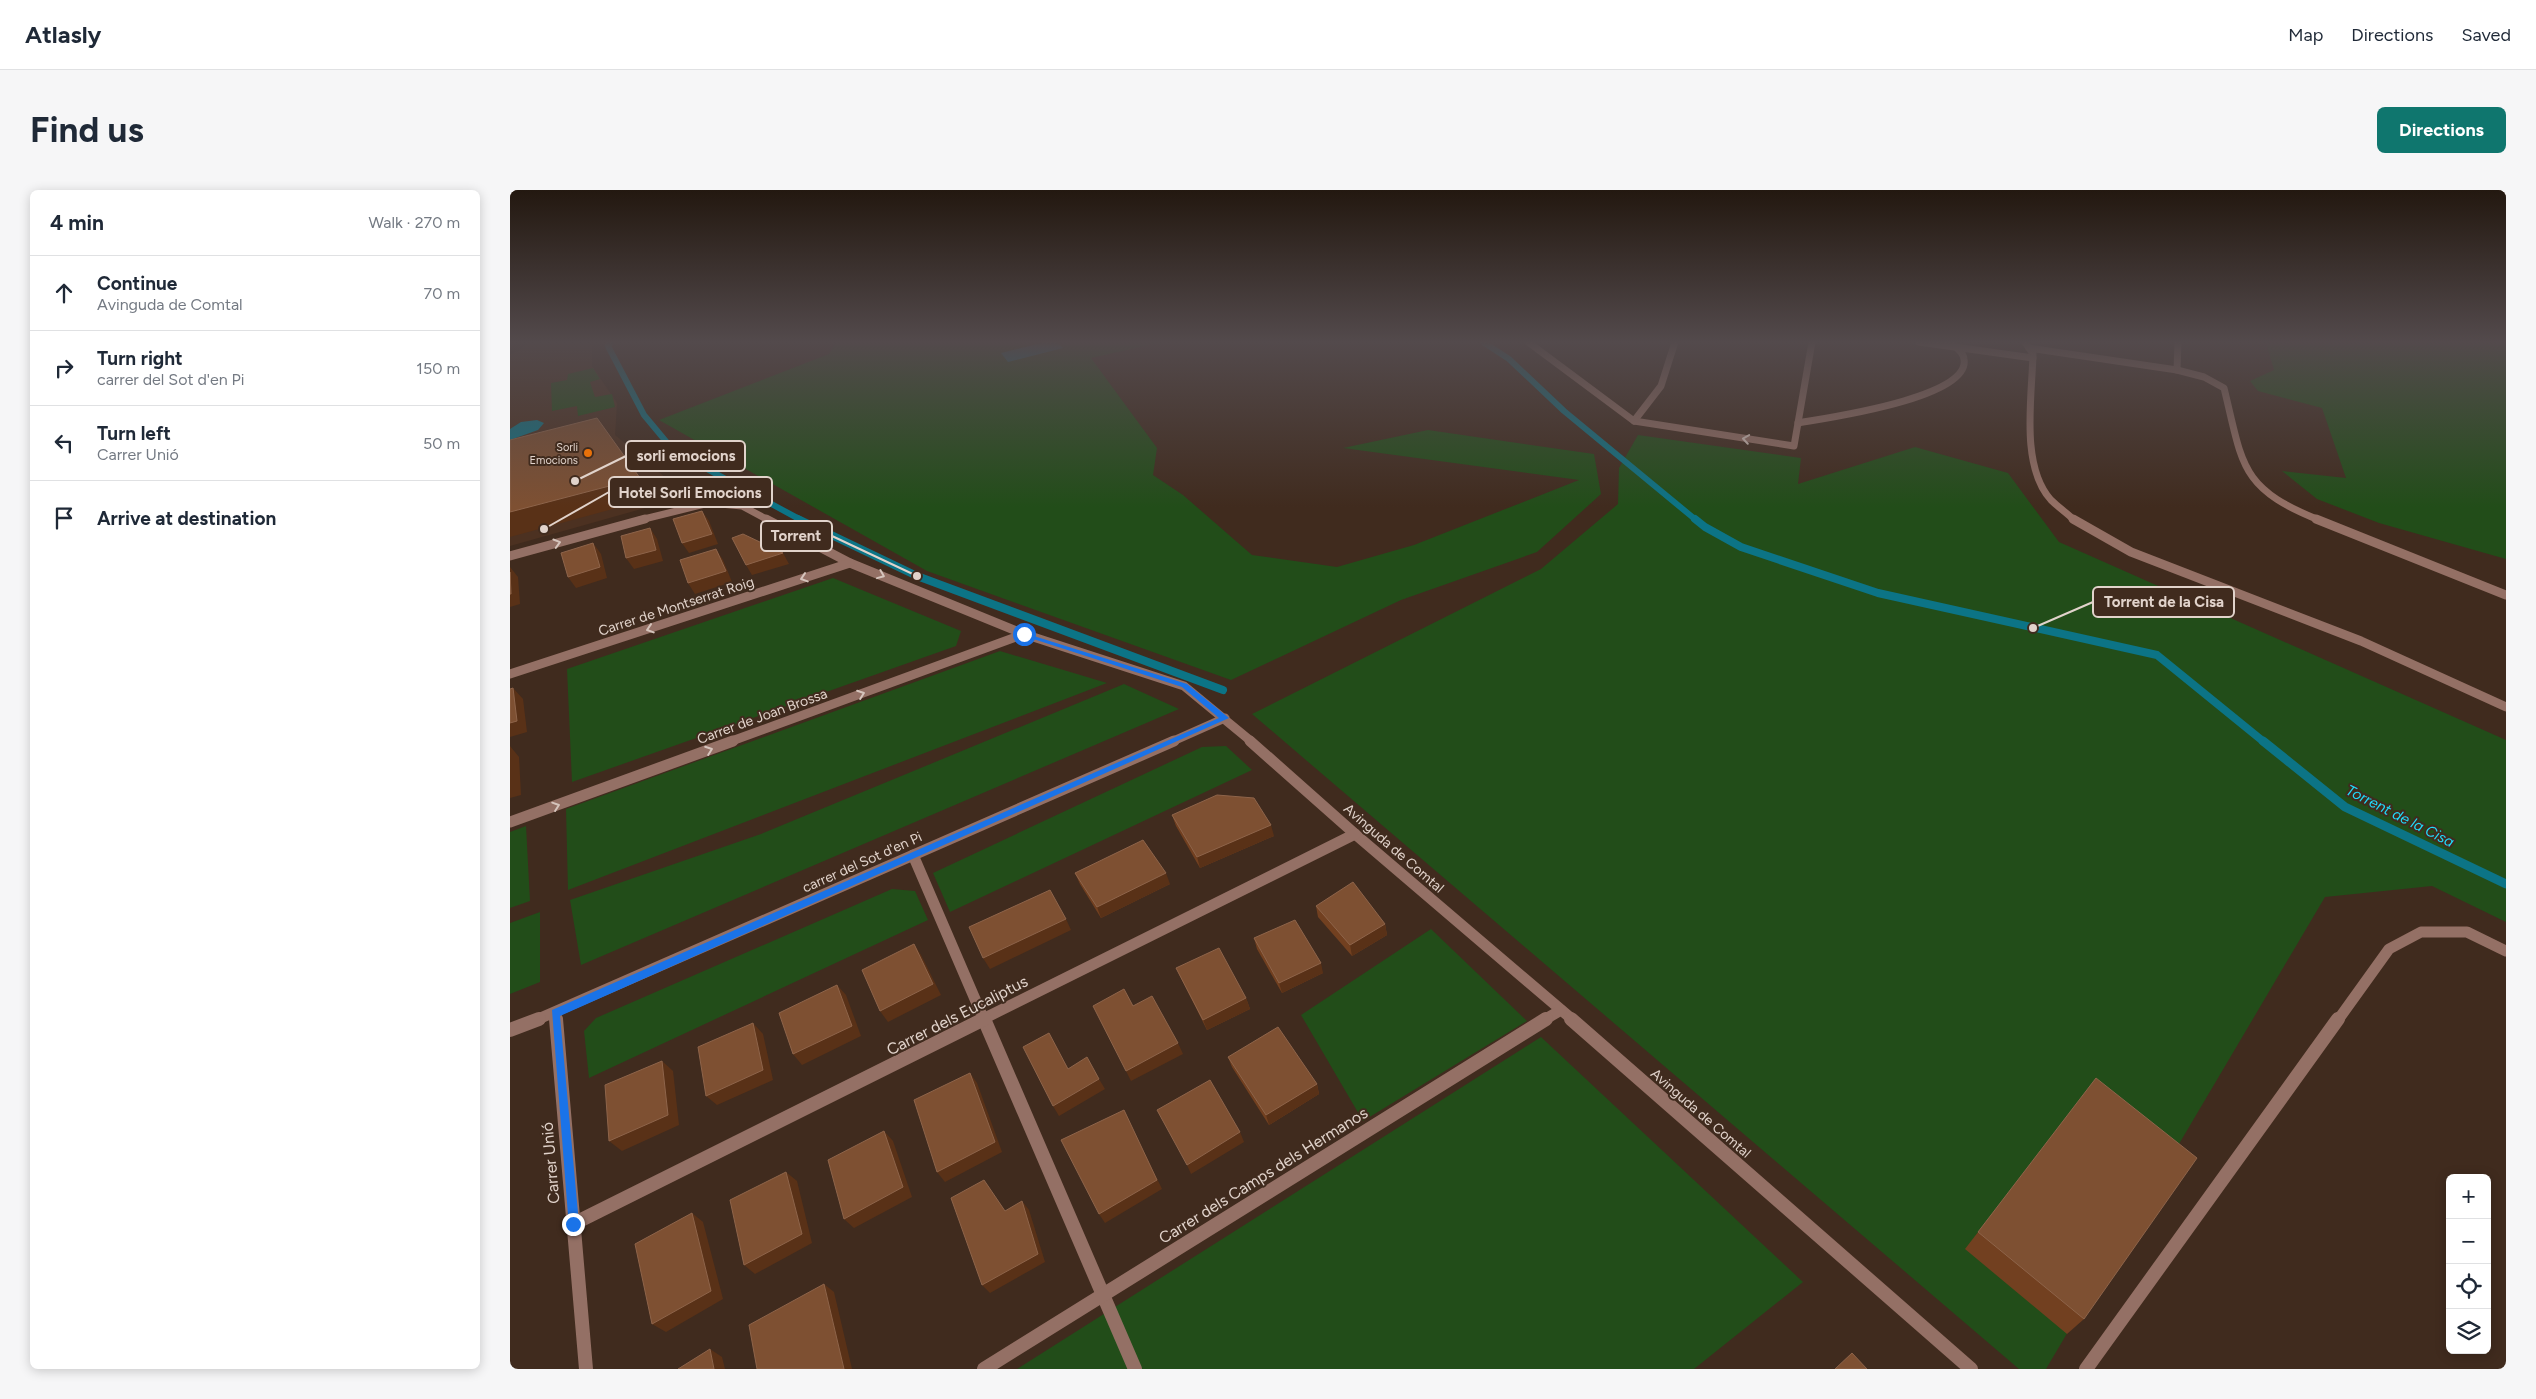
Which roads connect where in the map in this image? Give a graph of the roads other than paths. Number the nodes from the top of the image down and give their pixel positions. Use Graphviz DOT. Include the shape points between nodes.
graph roads {
  1 [pos="1601,397"];
  2 [pos="1653,397"];
  3 [pos="1802,397"];
  4 [pos="1912,397"];
  5 [pos="2032,397"];
  6 [pos="2227,397"];
  7 [pos="1634,422"];
  8 [pos="1798,423"];
  9 [pos="510,556"];
  10 [pos="850,563"];
  11 [pos="2506,595"];
  12 [pos="1024,634"];
  13 [pos="510,674"];
  14 [pos="2506,707"];
  15 [pos="1225,718"];
  16 [pos="510,822"];
  17 [pos="1355,834"];
  18 [pos="913,856"];
  19 [pos="2506,951"];
  20 [pos="1561,1010"];
  21 [pos="555,1014"];
  22 [pos="984,1019"];
  23 [pos="510,1030"];
  24 [pos="573,1224"];
  25 [pos="1103,1295"];
  26 [pos="586,1369"];
  27 [pos="984,1369"];
  28 [pos="1135,1369"];
  29 [pos="1971,1369"];
  30 [pos="2086,1369"];
  1 -- 7 [label="street"];
  2 -- 7 [label="street"];
  3 -- 8 [label="street"];
  4 -- 8 [label="street"];
  5 -- 14 [label="street" via="2030,448 2038,478 2050,500 2078,523 2132,552 2362,641"];
  6 -- 11 [label="street" via="2252,478 2287,507"];
  8 -- 7 [label="street, one-way" via="1794,446"];
  9 -- 10 [label="street, Avinguda de Comtal, one-way" via="661,512 709,503 742,506"];
  10 -- 12 [label="street, Avinguda de Comtal, one-way"];
  10 -- 13 [label="street, Carrer de Montserrat Roig, one-way"];
  12 -- 15 [label="street, Avinguda de Comtal" via="1184,686"];
  16 -- 12 [label="street, Carrer de Joan Brossa, one-way"];
  15 -- 17 [label="street, Avinguda de Comtal"];
  15 -- 18 [label="street, carrer del Sot d'en Pi"];
  17 -- 20 [label="street, Avinguda de Comtal"];
  17 -- 22 [label="street, Carrer dels Eucaliptus"];
  18 -- 21 [label="street, carrer del Sot d'en Pi"];
  18 -- 22 [label="street"];
  19 -- 30 [label="street" via="2467,932 2422,932 2389,949"];
  20 -- 25 [label="street, Carrer dels Camps dels Hermanos"];
  20 -- 29 [label="street, Avinguda de Comtal"];
  21 -- 23 [label="street, carrer del Sot d'en Pi"];
  21 -- 24 [label="street, Carrer Unió"];
  22 -- 24 [label="street, Carrer dels Eucaliptus"];
  22 -- 25 [label="street"];
  24 -- 26 [label="street, Carrer Unió"];
  25 -- 27 [label="street, Carrer dels Camps dels Hermanos"];
  25 -- 28 [label="street"];
}
